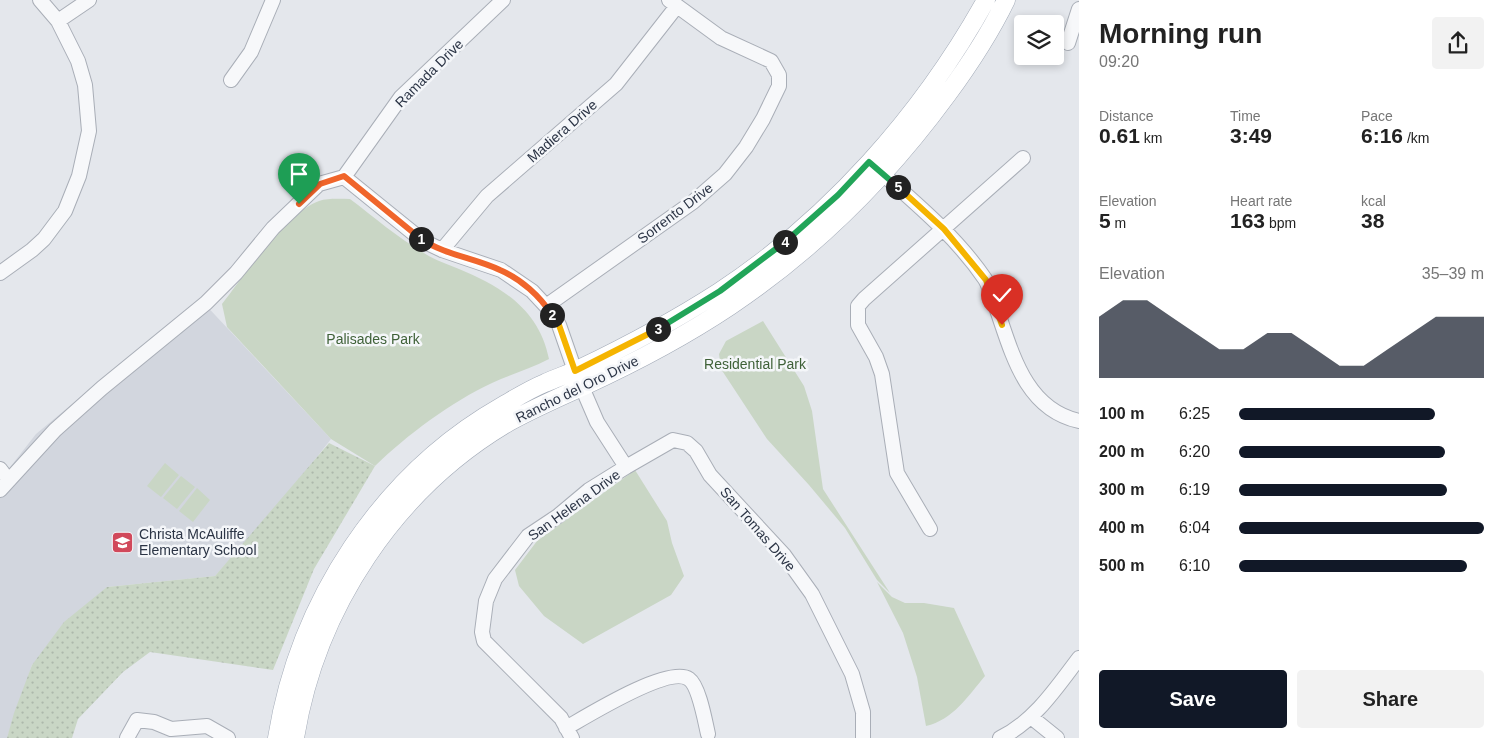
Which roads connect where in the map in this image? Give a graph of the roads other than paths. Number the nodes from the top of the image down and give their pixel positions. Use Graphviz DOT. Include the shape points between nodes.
graph roads {
  1 [pos="40,0"];
  2 [pos="89,0"];
  3 [pos="273,0"];
  4 [pos="503,0"];
  5 [pos="986,0"];
  6 [pos="1006,0"];
  7 [pos="673,3"];
  8 [pos="1079,9"];
  9 [pos="58,22"];
  10 [pos="1068,43"];
  11 [pos="231,80"];
  12 [pos="1023,158"];
  13 [pos="869,162"];
  14 [pos="883,174"];
  15 [pos="344,176"];
  16 [pos="944,229"];
  17 [pos="442,250"];
  18 [pos="0,273"];
  19 [pos="546,306"];
  20 [pos="575,371"];
  21 [pos="582,387"];
  22 [pos="1079,421"];
  23 [pos="626,467"];
  24 [pos="0,490"];
  25 [pos="930,529"];
  26 [pos="1079,658"];
  27 [pos="1030,716"];
  28 [pos="569,733"];
  29 [pos="708,734"];
  30 [pos="127,738"];
  31 [pos="228,738"];
  32 [pos="277,738"];
  33 [pos="295,738"];
  34 [pos="864,738"];
  35 [pos="1000,738"];
  36 [pos="1057,738"];
  1 -- 9 [label="street"];
  2 -- 9 [label="street"];
  3 -- 11 [label="street" via="251,52"];
  4 -- 15 [label="street, Ramada Drive" via="401,97"];
  5 -- 13 [label="main road, Rancho del Oro Drive" via="947,65"];
  6 -- 14 [label="main road, Rancho del Oro Drive" via="961,75"];
  7 -- 17 [label="street, Madiera Drive" via="616,84 487,196"];
  7 -- 19 [label="street, Sorrento Drive" via="722,38 770,61 779,75 779,86 746,147 725,174 693,202"];
  8 -- 10 [label="street"];
  9 -- 18 [label="street" via="78,60 85,85 89,131 81,167 65,210 44,239"];
  12 -- 16 [label="street"];
  13 -- 14 [label="street"];
  13 -- 20 [label="main road, Rancho del Oro Drive" via="810,221 726,287 655,331"];
  14 -- 16 [label="street"];
  14 -- 21 [label="main road, Rancho del Oro Drive" via="829,228 763,282 663,346"];
  15 -- 17 [label="street" via="423,241"];
  15 -- 24 [label="street" via="320,184 273,228 206,303 55,430"];
  16 -- 22 [label="street" via="986,280 1018,370 1035,396 1052,410"];
  16 -- 25 [label="street" via="858,306 858,324 882,374 897,472"];
  17 -- 19 [label="street" via="501,270 532,291"];
  19 -- 20 [label="street" via="559,325"];
  20 -- 21 [label="street"];
  20 -- 32 [label="main road, Rancho del Oro Drive" via="543,384 473,424 425,462 370,522 333,577 313,617 288,682"];
  21 -- 23 [label="street" via="597,422"];
  21 -- 33 [label="main road, Rancho del Oro Drive" via="551,400 484,438 410,501 348,586 332,617 305,687"];
  23 -- 28 [label="street, San Helena Drive" via="528,536 495,579 486,601 484,641 561,718"];
  23 -- 34 [label="street, San Tomas Drive" via="673,440 687,443 696,451 710,475 784,555 812,594 852,674 863,712"];
  26 -- 27 [label="street"];
  27 -- 35 [label="street"];
  27 -- 36 [label="street"];
  28 -- 29 [label="street" via="629,693 681,676 690,679 695,686"];
  30 -- 31 [label="street" via="137,720 171,729 208,726"];
}
